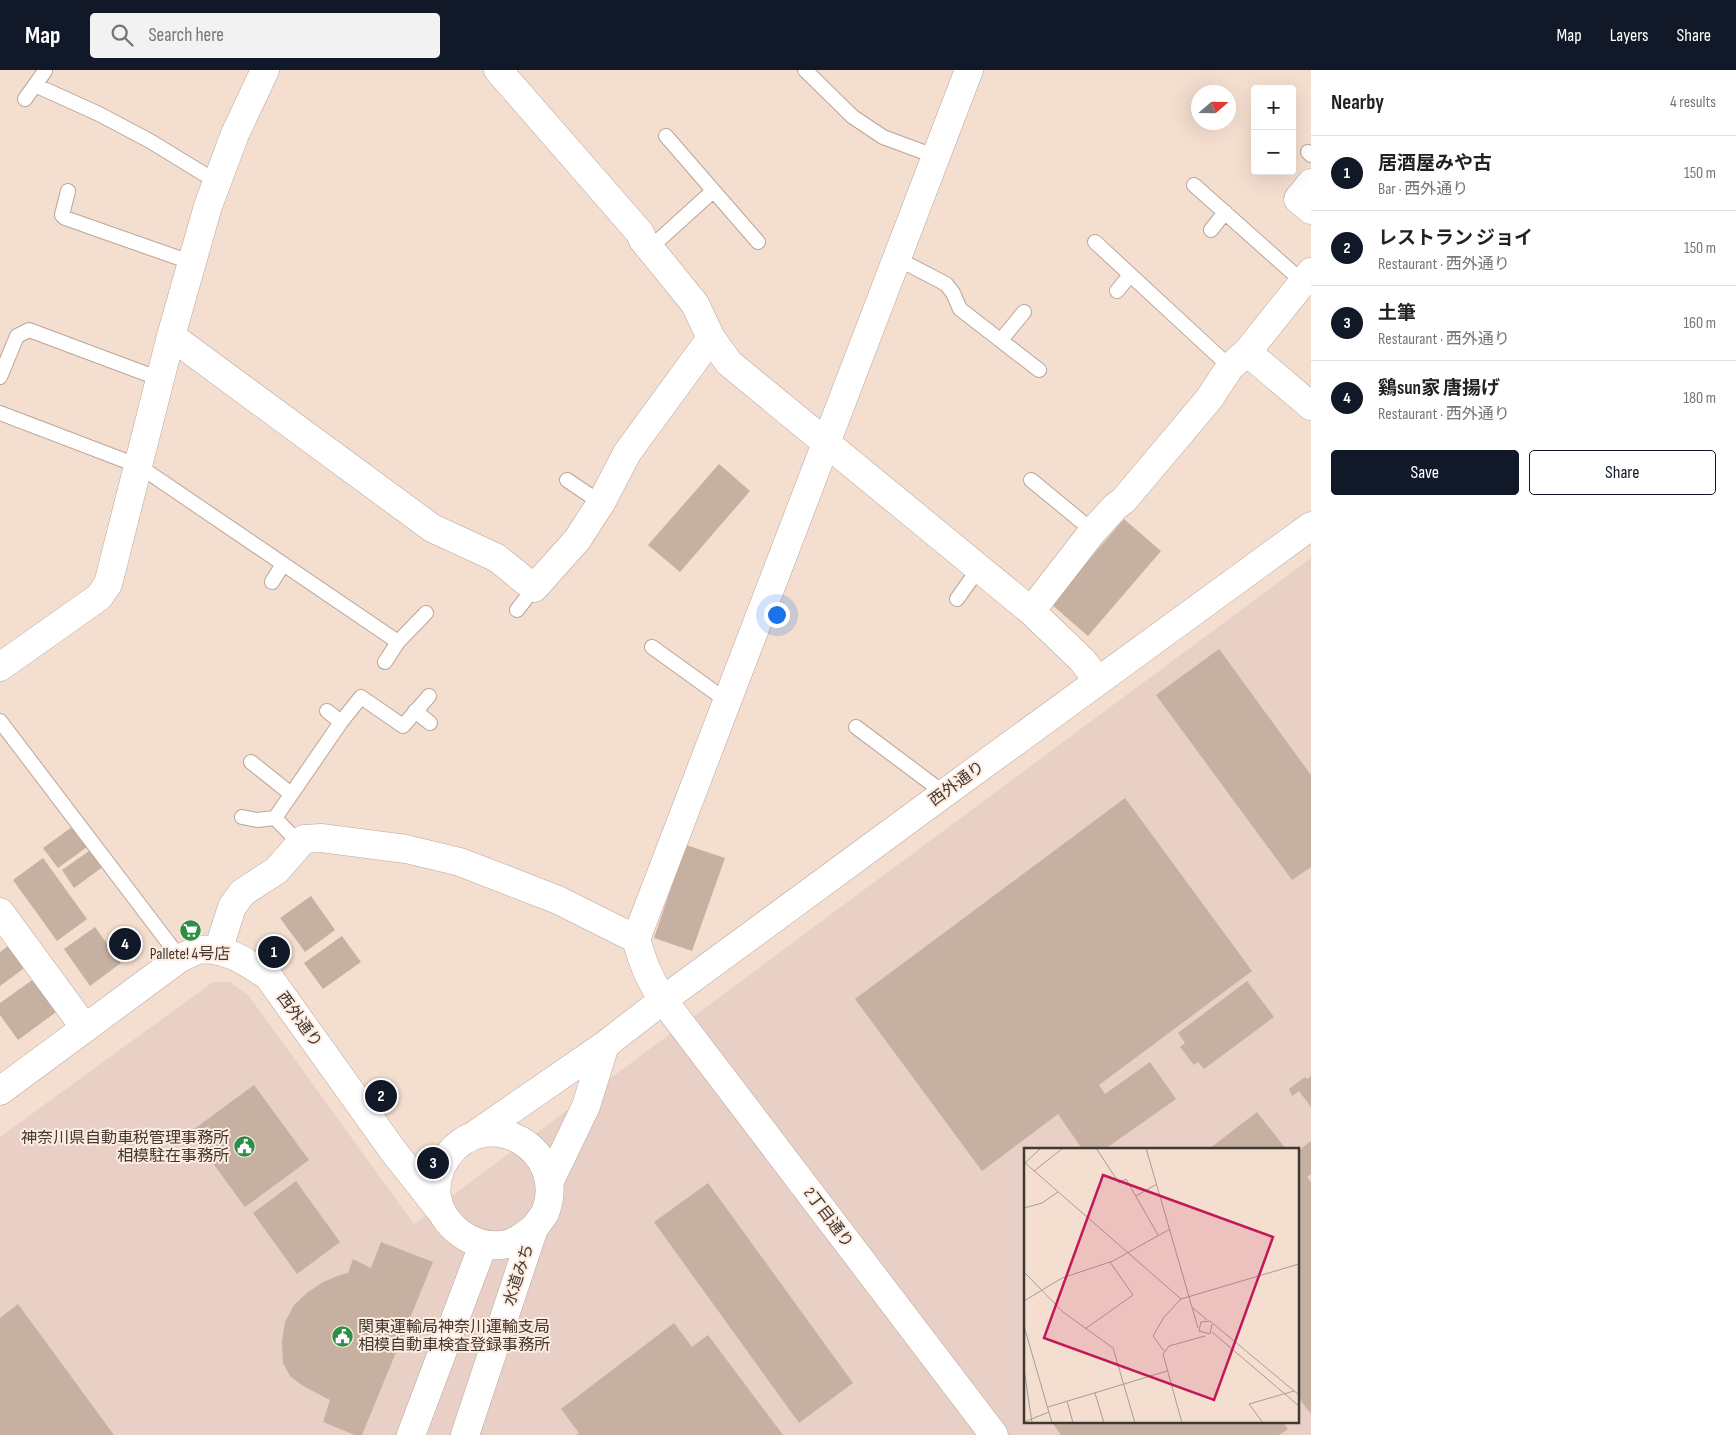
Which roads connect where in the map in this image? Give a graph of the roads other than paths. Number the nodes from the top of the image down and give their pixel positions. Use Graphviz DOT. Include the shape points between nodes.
graph roads {
  1 [pos="265,70"];
  2 [pos="498,70"];
  3 [pos="805,70"];
  4 [pos="970,70"];
  5 [pos="45,71"];
  6 [pos="35,85"];
  7 [pos="25,99"];
  8 [pos="666,136"];
  9 [pos="937,157"];
  10 [pos="217,182"];
  11 [pos="1311,183"];
  12 [pos="1194,185"];
  13 [pos="68,191"];
  14 [pos="714,191"];
  15 [pos="1311,210"];
  16 [pos="1225,212"];
  17 [pos="1211,230"];
  18 [pos="758,242"];
  19 [pos="1095,242"];
  20 [pos="650,248"];
  21 [pos="898,259"];
  22 [pos="193,263"];
  23 [pos="1130,275"];
  24 [pos="1307,277"];
  25 [pos="1117,290"];
  26 [pos="1024,312"];
  27 [pos="171,336"];
  28 [pos="712,338"];
  29 [pos="1001,340"];
  30 [pos="1239,359"];
  31 [pos="1039,370"];
  32 [pos="0,377"];
  33 [pos="160,379"];
  34 [pos="1311,406"];
  35 [pos="0,413"];
  36 [pos="825,444"];
  37 [pos="139,466"];
  38 [pos="566,480"];
  39 [pos="1031,480"];
  40 [pos="601,503"];
  41 [pos="1311,526"];
  42 [pos="1093,531"];
  43 [pos="282,564"];
  44 [pos="978,568"];
  45 [pos="272,582"];
  46 [pos="534,588"];
  47 [pos="957,599"];
  48 [pos="516,610"];
  49 [pos="1031,611"];
  50 [pos="426,613"];
  51 [pos="398,642"];
  52 [pos="652,647"];
  53 [pos="385,662"];
  54 [pos="0,667"];
  55 [pos="1098,681"];
  56 [pos="428,696"];
  57 [pos="727,701"];
  58 [pos="327,711"];
  59 [pos="415,711"];
  60 [pos="0,721"];
  61 [pos="341,722"];
  62 [pos="430,723"];
  63 [pos="856,727"];
  64 [pos="251,762"];
  65 [pos="291,794"];
  66 [pos="942,795"];
  67 [pos="242,817"];
  68 [pos="275,818"];
  69 [pos="299,843"];
  70 [pos="0,912"];
  71 [pos="636,939"];
  72 [pos="218,951"];
  73 [pos="180,958"];
  74 [pos="663,1000"];
  75 [pos="85,1028"];
  76 [pos="606,1045"];
  77 [pos="0,1091"];
  78 [pos="473,1136"];
  79 [pos="394,1152"];
  80 [pos="444,1162"];
  81 [pos="549,1183"];
  82 [pos="443,1214"];
  83 [pos="534,1228"];
  84 [pos="483,1245"];
  85 [pos="411,1435"];
  86 [pos="465,1435"];
  87 [pos="994,1435"];
  1 -- 10 [label="street"];
  2 -- 20 [label="street"];
  3 -- 9 [label="lane" via="853,117 884,137"];
  4 -- 9 [label="street"];
  5 -- 6 [label="lane"];
  6 -- 7 [label="lane"];
  6 -- 10 [label="lane" via="150,141"];
  8 -- 14 [label="lane"];
  9 -- 21 [label="street"];
  10 -- 22 [label="street"];
  11 -- 15 [label="street" via="1298,199"];
  12 -- 16 [label="lane"];
  13 -- 22 [label="lane" via="62,215 65,218"];
  14 -- 18 [label="lane"];
  14 -- 20 [label="lane"];
  16 -- 17 [label="lane"];
  16 -- 24 [label="lane"];
  19 -- 23 [label="lane"];
  20 -- 28 [label="street" via="695,304"];
  21 -- 29 [label="lane" via="946,284 960,309"];
  21 -- 36 [label="street"];
  22 -- 27 [label="street"];
  23 -- 25 [label="lane"];
  23 -- 30 [label="lane"];
  24 -- 30 [label="street"];
  26 -- 29 [label="lane"];
  27 -- 33 [label="street"];
  27 -- 46 [label="street" via="432,528 497,558"];
  28 -- 36 [label="street" via="729,362"];
  28 -- 40 [label="street" via="628,453"];
  29 -- 31 [label="lane"];
  30 -- 34 [label="street"];
  30 -- 42 [label="street" via="1124,500"];
  32 -- 33 [label="lane" via="17,336 29,330"];
  33 -- 37 [label="street"];
  35 -- 37 [label="lane"];
  36 -- 44 [label="street"];
  36 -- 57 [label="street"];
  37 -- 43 [label="lane"];
  37 -- 54 [label="street" via="108,584 99,597"];
  38 -- 40 [label="lane"];
  39 -- 42 [label="lane"];
  40 -- 46 [label="street" via="577,540"];
  41 -- 55 [label="street, 西外通り"];
  42 -- 49 [label="street"];
  43 -- 45 [label="lane"];
  43 -- 51 [label="lane"];
  44 -- 47 [label="lane"];
  44 -- 49 [label="street"];
  46 -- 48 [label="lane"];
  49 -- 55 [label="street" via="1082,660"];
  50 -- 51 [label="lane"];
  51 -- 53 [label="lane"];
  52 -- 57 [label="lane"];
  55 -- 66 [label="street, 西外通り"];
  56 -- 59 [label="lane"];
  57 -- 71 [label="street"];
  58 -- 61 [label="lane"];
  59 -- 61 [label="lane" via="403,726 361,697"];
  59 -- 62 [label="lane"];
  60 -- 73 [label="lane"];
  61 -- 65 [label="lane"];
  63 -- 66 [label="lane"];
  64 -- 65 [label="lane"];
  65 -- 68 [label="lane"];
  66 -- 74 [label="street, 西外通り"];
  67 -- 68 [label="lane" via="257,820"];
  68 -- 69 [label="lane"];
  69 -- 71 [label="street" via="304,838 321,838 406,849 460,862 558,900"];
  69 -- 72 [label="street" via="277,870 242,893 232,907"];
  70 -- 75 [label="street"];
  71 -- 74 [label="street, 2丁目通り" via="642,962"];
  72 -- 73 [label="street, 西外通り" via="199,950"];
  72 -- 79 [label="street, 西外通り" via="244,960 268,976"];
  73 -- 75 [label="street, 西外通り"];
  74 -- 76 [label="street, 西外通り"];
  74 -- 87 [label="street, 2丁目通り"];
  75 -- 77 [label="street, 西外通り"];
  76 -- 78 [label="street, 西外通り"];
  76 -- 81 [label="street" via="586,1106"];
  78 -- 80 [label="street" via="461,1142"];
  78 -- 81 [label="street" via="490,1132 523,1140 545,1166"];
  79 -- 80 [label="street"];
  79 -- 82 [label="street, 西外通り"];
  80 -- 82 [label="street" via="438,1179 437,1197"];
  81 -- 83 [label="street" via="544,1215"];
  82 -- 84 [label="street" via="459,1234"];
  83 -- 84 [label="street" via="519,1240 502,1245"];
  83 -- 86 [label="street, 水道みち"];
  84 -- 85 [label="street"];
}
